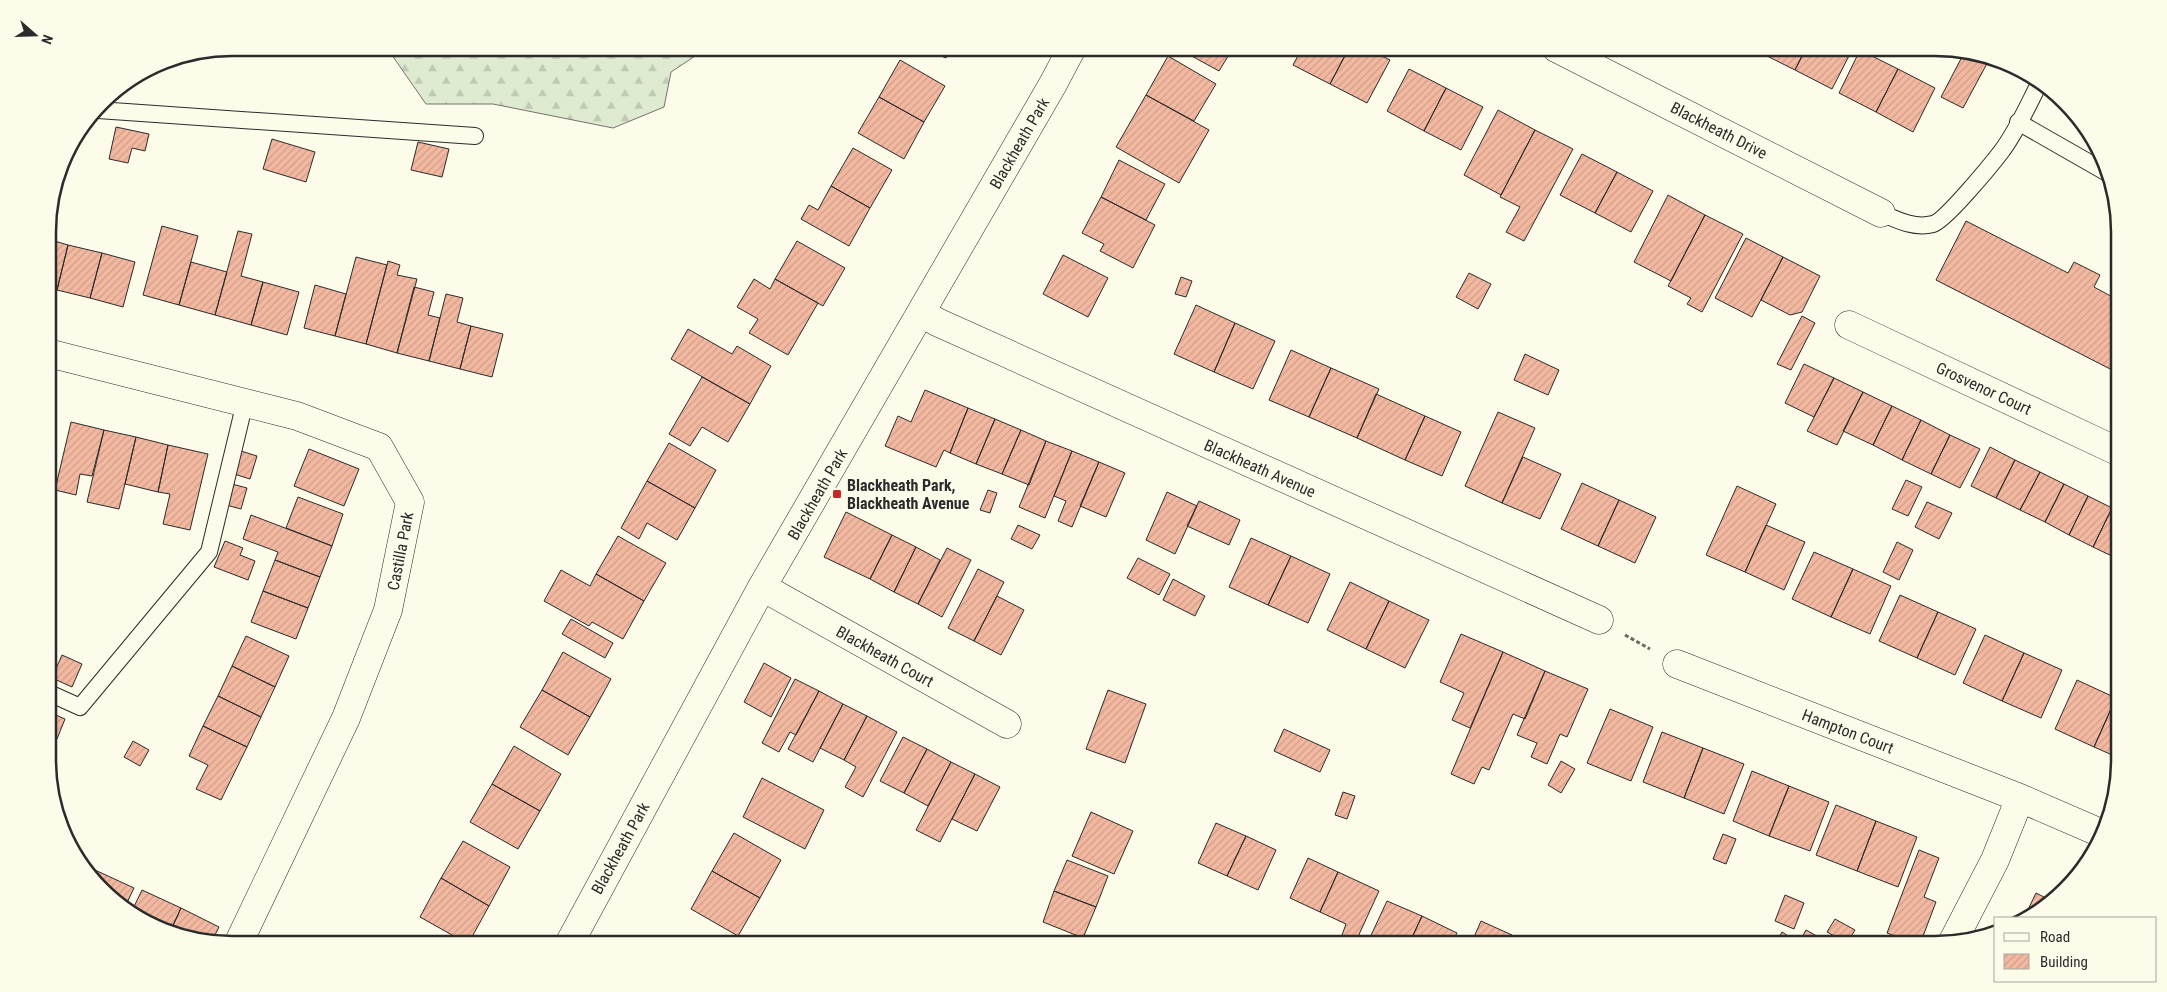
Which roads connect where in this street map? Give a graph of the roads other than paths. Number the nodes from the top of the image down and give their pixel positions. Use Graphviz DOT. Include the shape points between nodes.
graph roads {
  1 [pos="1572,56"];
  2 [pos="1068,57"];
  3 [pos="2036,89"];
  4 [pos="105,111"];
  5 [pos="2018,122"];
  6 [pos="475,136"];
  7 [pos="2098,168"];
  8 [pos="1881,213"];
  9 [pos="922,313"];
  10 [pos="1848,325"];
  11 [pos="57,355"];
  12 [pos="245,402"];
  13 [pos="2111,448"];
  14 [pos="762,587"];
  15 [pos="1599,620"];
  16 [pos="1677,664"];
  17 [pos="56,696"];
  18 [pos="1007,724"];
  19 [pos="2020,798"];
  20 [pos="2096,831"];
  21 [pos="1957,934"];
  22 [pos="242,936"];
  23 [pos="573,936"];
  1 -- 8 [label="street, Blackheath Drive"];
  2 -- 9 [label="street, Blackheath Park"];
  3 -- 5 [label="lane"];
  4 -- 6 [label="lane"];
  5 -- 7 [label="lane"];
  5 -- 8 [label="lane" via="2002,151 1935,224 1920,226"];
  9 -- 14 [label="street, Blackheath Park"];
  9 -- 15 [label="street, Blackheath Avenue"];
  10 -- 13 [label="street, Grosvenor Court"];
  11 -- 12 [label="street, Castilla Park"];
  12 -- 17 [label="lane" via="209,552 80,707"];
  12 -- 22 [label="street, Castilla Park" via="298,416 379,447 410,502 388,610 350,709"];
  14 -- 18 [label="street, Blackheath Court"];
  14 -- 23 [label="street, Blackheath Park"];
  16 -- 19 [label="street, Hampton Court"];
  19 -- 20 [label="street, Hampton Court"];
  19 -- 21 [label="street" via="1996,860"];
}
